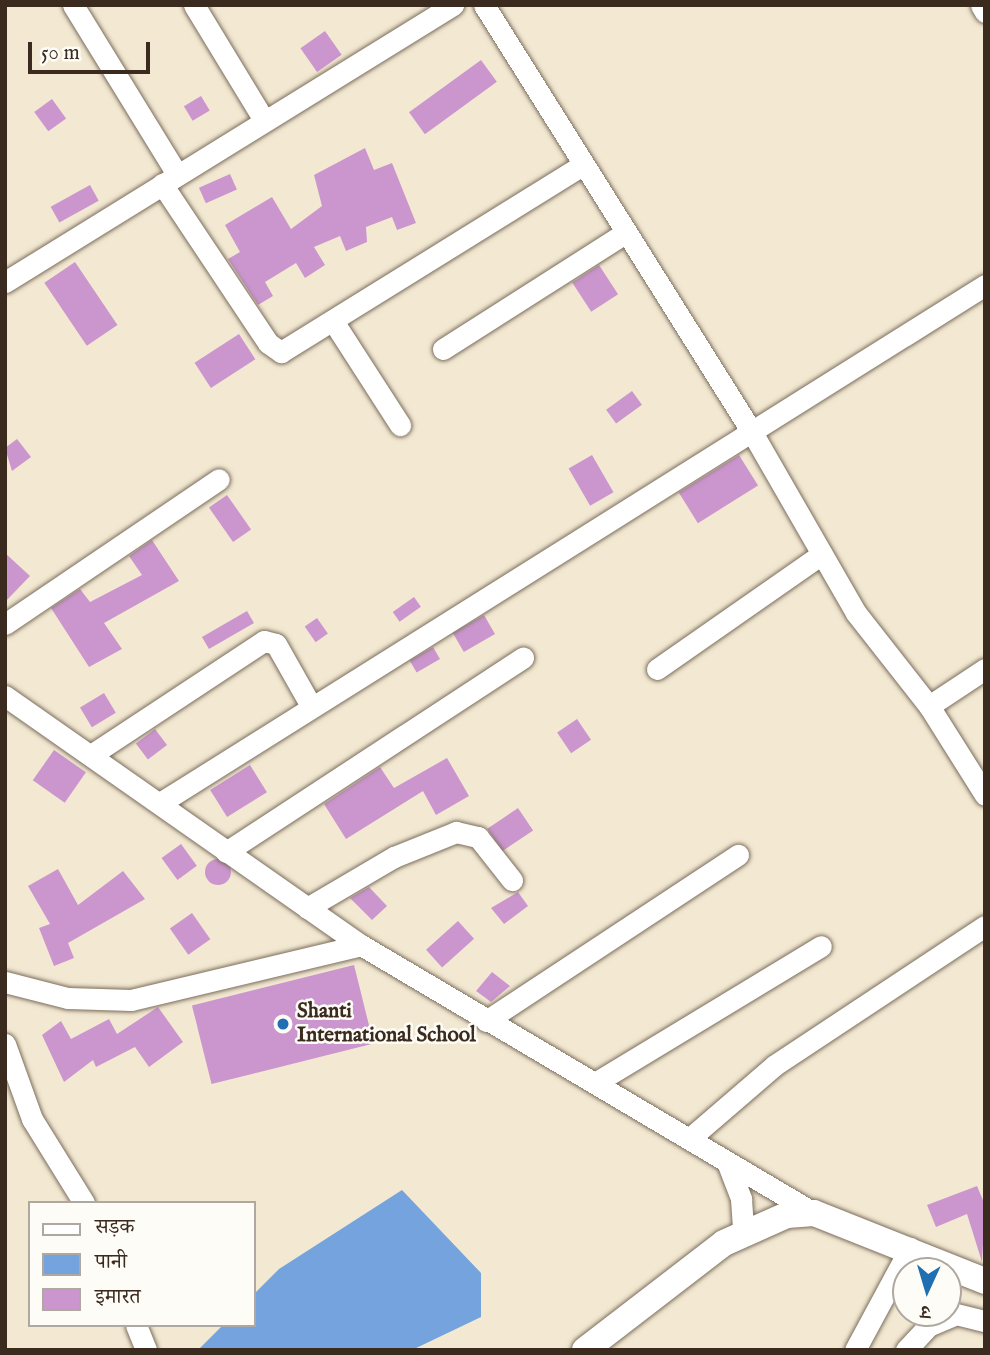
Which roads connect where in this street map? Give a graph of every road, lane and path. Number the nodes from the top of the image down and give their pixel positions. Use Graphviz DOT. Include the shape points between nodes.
graph roads {
  1 [pos="73,5"];
  2 [pos="194,5"];
  3 [pos="453,5"];
  4 [pos="484,5"];
  5 [pos="981,5"];
  6 [pos="985,12"];
  7 [pos="264,120"];
  8 [pos="583,165"];
  9 [pos="170,179"];
  10 [pos="625,233"];
  11 [pos="5,282"];
  12 [pos="985,285"];
  13 [pos="332,321"];
  14 [pos="443,349"];
  15 [pos="400,425"];
  16 [pos="749,427"];
  17 [pos="219,479"];
  18 [pos="822,554"];
  19 [pos="5,624"];
  20 [pos="523,658"];
  21 [pos="657,669"];
  22 [pos="985,669"];
  23 [pos="5,696"];
  24 [pos="310,704"];
  25 [pos="929,706"];
  26 [pos="91,755"];
  27 [pos="985,795"];
  28 [pos="160,803"];
  29 [pos="226,852"];
  30 [pos="738,855"];
  31 [pos="512,880"];
  32 [pos="307,908"];
  33 [pos="985,926"];
  34 [pos="361,945"];
  35 [pos="821,946"];
  36 [pos="5,982"];
  37 [pos="486,1021"];
  38 [pos="5,1044"];
  39 [pos="595,1083"];
  40 [pos="689,1139"];
  41 [pos="727,1161"];
  42 [pos="83,1201"];
  43 [pos="814,1213"];
  44 [pos="743,1231"];
  45 [pos="910,1248"];
  46 [pos="985,1281"];
  47 [pos="985,1321"];
  48 [pos="137,1327"];
  49 [pos="146,1350"];
  50 [pos="585,1350"];
  51 [pos="855,1350"];
  52 [pos="906,1350"];
  1 -- 9 [label="street"];
  2 -- 7 [label="street"];
  3 -- 7 [label="street"];
  4 -- 8 [label="street"];
  5 -- 6 [label="street"];
  7 -- 9 [label="street"];
  8 -- 10 [label="street"];
  8 -- 13 [label="street"];
  9 -- 11 [label="street"];
  9 -- 13 [label="street" via="274,350 288,349"];
  10 -- 14 [label="street"];
  10 -- 16 [label="street"];
  12 -- 16 [label="street"];
  13 -- 15 [label="street"];
  16 -- 18 [label="street"];
  16 -- 24 [label="street"];
  17 -- 19 [label="street"];
  18 -- 21 [label="street"];
  18 -- 25 [label="street" via="856,613"];
  20 -- 29 [label="street"];
  22 -- 25 [label="street"];
  23 -- 26 [label="street"];
  24 -- 26 [label="street" via="276,644 264,640"];
  24 -- 28 [label="street"];
  25 -- 27 [label="street"];
  26 -- 28 [label="street"];
  28 -- 29 [label="street"];
  29 -- 32 [label="street"];
  30 -- 37 [label="street"];
  31 -- 32 [label="street" via="478,837 456,832 402,852"];
  32 -- 34 [label="street"];
  33 -- 40 [label="street" via="797,1049"];
  34 -- 36 [label="street" via="131,1000 68,998"];
  34 -- 37 [label="street"];
  35 -- 39 [label="street"];
  37 -- 39 [label="street"];
  38 -- 42 [label="street" via="32,1119"];
  39 -- 40 [label="street"];
  40 -- 41 [label="street"];
  41 -- 43 [label="street"];
  41 -- 44 [label="street" via="741,1199"];
  43 -- 44 [label="main road" via="787,1215"];
  43 -- 45 [label="main road"];
  44 -- 50 [label="main road"];
  45 -- 46 [label="main road"];
  45 -- 51 [label="street"];
  47 -- 52 [label="street" via="956,1314 928,1326"];
  48 -- 49 [label="street"];
}
